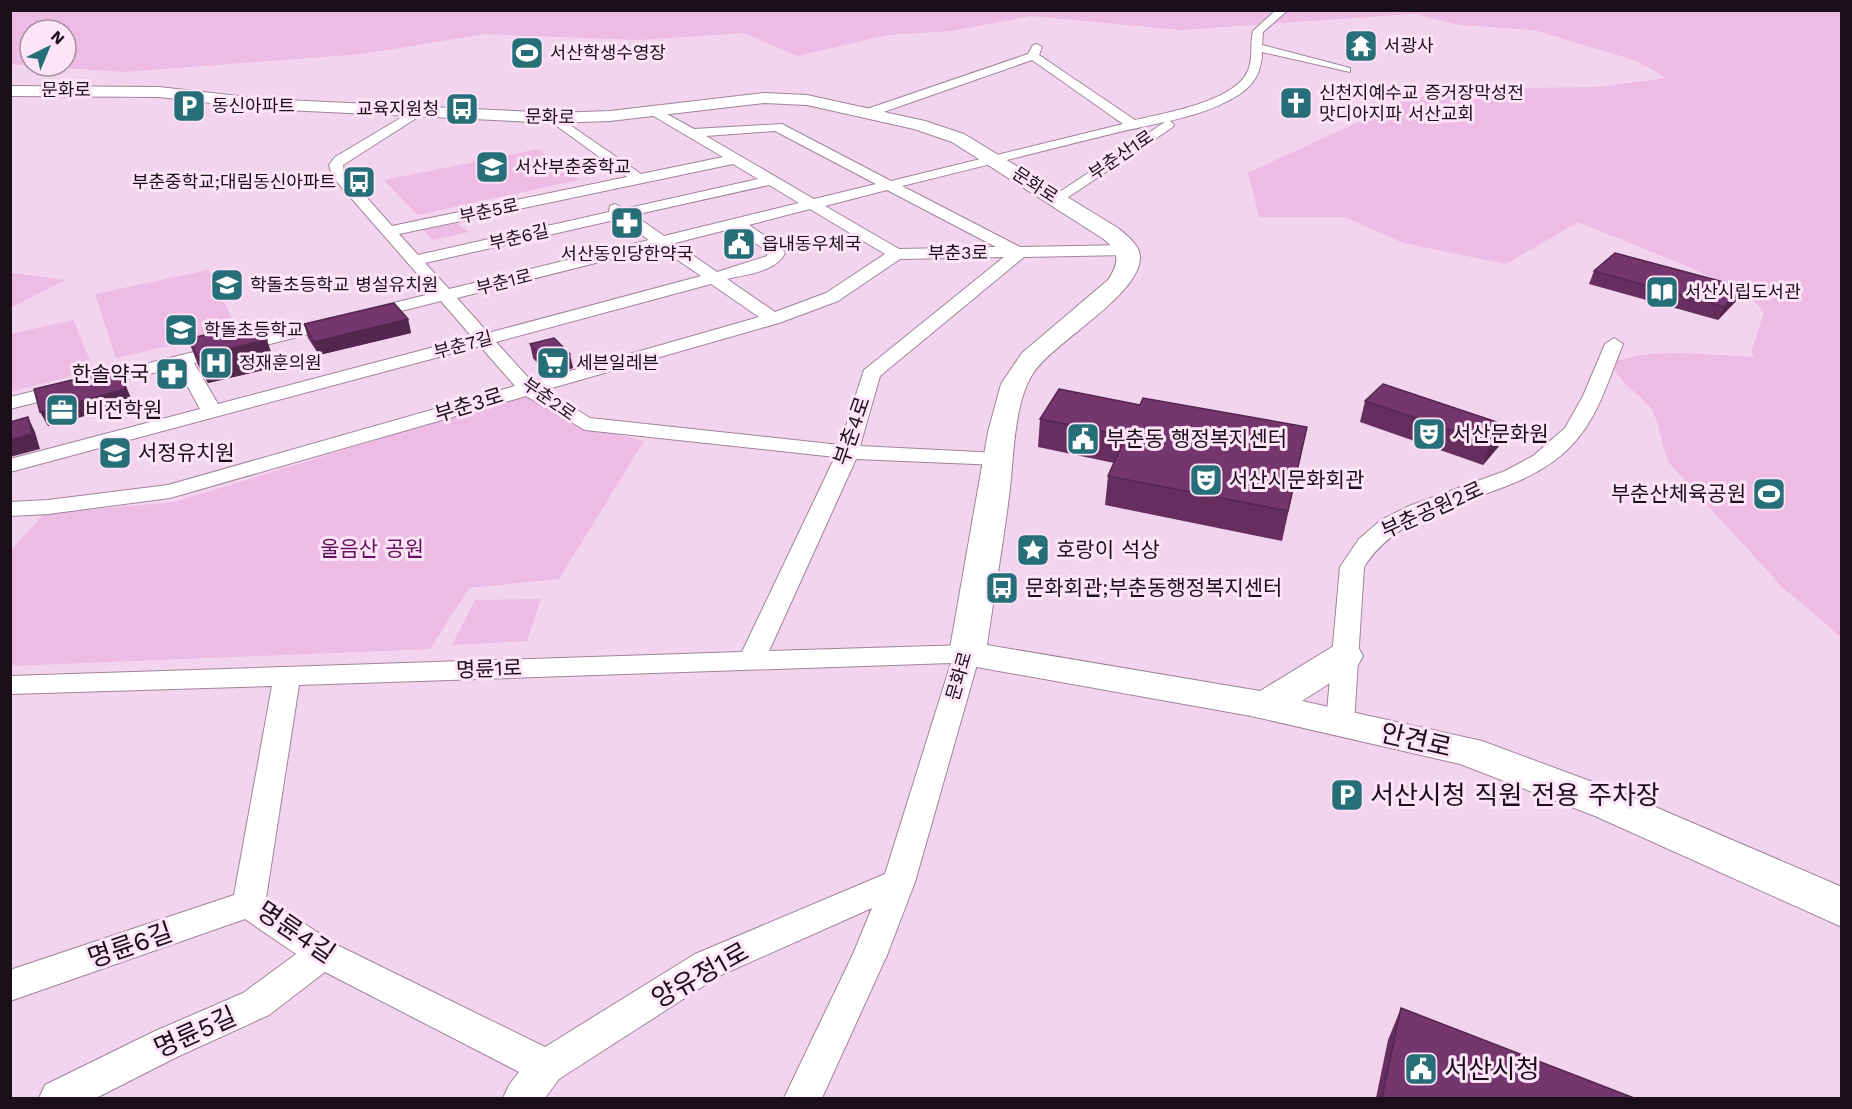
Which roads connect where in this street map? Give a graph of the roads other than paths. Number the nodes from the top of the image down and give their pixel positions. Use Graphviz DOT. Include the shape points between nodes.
graph roads {
  1 [pos="1283,10"];
  2 [pos="1257,47"];
  3 [pos="1346,69"];
  4 [pos="10,91"];
  5 [pos="423,110"];
  6 [pos="654,111"];
  7 [pos="1185,112"];
  8 [pos="868,113"];
  9 [pos="554,118"];
  10 [pos="1135,126"];
  11 [pos="692,133"];
  12 [pos="735,159"];
  13 [pos="997,160"];
  14 [pos="638,179"];
  15 [pos="771,180"];
  16 [pos="892,186"];
  17 [pos="587,190"];
  18 [pos="1056,199"];
  19 [pos="814,205"];
  20 [pos="622,214"];
  21 [pos="738,224"];
  22 [pos="391,231"];
  23 [pos="663,243"];
  24 [pos="1127,250"];
  25 [pos="1019,253"];
  26 [pos="896,254"];
  27 [pos="416,260"];
  28 [pos="714,278"];
  29 [pos="447,296"];
  30 [pos="773,319"];
  31 [pos="485,339"];
  32 [pos="1614,344"];
  33 [pos="183,361"];
  34 [pos="527,388"];
  35 [pos="10,403"];
  36 [pos="212,412"];
  37 [pos="848,452"];
  38 [pos="998,459"];
  39 [pos="10,466"];
  40 [pos="15,514"];
  41 [pos="967,654"];
  42 [pos="1345,656"];
  43 [pos="751,661"];
  44 [pos="287,676"];
  45 [pos="10,685"];
  46 [pos="1264,706"];
  47 [pos="1340,723"];
  48 [pos="899,882"];
  49 [pos="249,904"];
  50 [pos="1842,908"];
  51 [pos="323,954"];
  52 [pos="10,986"];
  53 [pos="546,1067"];
  54 [pos="58,1098"];
  55 [pos="522,1098"];
  56 [pos="803,1098"];
  1 -- 2 [label="street, 부춘산1로" via="1259,28"];
  2 -- 3 [label="street"];
  2 -- 7 [label="street, 부춘산1로" via="1254,72 1246,82 1232,93"];
  4 -- 5 [label="street, 문화로" via="159,92 265,104"];
  5 -- 9 [label="street, 문화로"];
  5 -- 22 [label="street, 부춘2로" via="336,165 340,178"];
  6 -- 8 [label="street, 문화로" via="776,98"];
  6 -- 9 [label="street, 문화로"];
  6 -- 11 [label="street"];
  7 -- 10 [label="street, 부춘산1로"];
  7 -- 18 [label="street, 부춘산1로"];
  8 -- 10 [label="street, 부춘산1로" via="1035,51"];
  8 -- 13 [label="street, 문화로" via="945,133"];
  9 -- 14 [label="street"];
  10 -- 13 [label="street, 부춘산1로"];
  11 -- 12 [label="street"];
  11 -- 16 [label="street" via="777,126"];
  12 -- 14 [label="street, 부춘5로"];
  12 -- 15 [label="street"];
  13 -- 16 [label="street, 부춘1로"];
  13 -- 18 [label="street, 문화로"];
  14 -- 17 [label="street, 부춘5로"];
  15 -- 19 [label="street"];
  15 -- 20 [label="street, 부춘6길"];
  16 -- 19 [label="street, 부춘1로"];
  16 -- 25 [label="street"];
  17 -- 20 [label="street"];
  17 -- 22 [label="street, 부춘5로"];
  18 -- 24 [label="street, 문화로" via="1110,233"];
  19 -- 21 [label="street, 부춘1로"];
  19 -- 26 [label="street"];
  20 -- 23 [label="street"];
  20 -- 27 [label="street, 부춘6길"];
  21 -- 23 [label="street, 부춘1로"];
  21 -- 28 [label="street, 부춘7길" via="774,249 776,257"];
  22 -- 27 [label="street, 부춘2로"];
  23 -- 28 [label="street"];
  23 -- 29 [label="street, 부춘1로"];
  24 -- 25 [label="street"];
  24 -- 38 [label="street, 문화로" via="1128,267 1119,283 1039,350 1020,372 1012,391"];
  25 -- 26 [label="street, 부춘3로"];
  25 -- 37 [label="street, 부춘4로" via="871,374"];
  26 -- 30 [label="street, 부춘3로" via="832,297"];
  27 -- 29 [label="street, 부춘2로"];
  28 -- 30 [label="street"];
  28 -- 31 [label="street, 부춘7길"];
  29 -- 31 [label="street, 부춘2로"];
  29 -- 33 [label="street, 부춘1로"];
  30 -- 34 [label="street, 부춘3로"];
  31 -- 34 [label="street, 부춘2로"];
  31 -- 36 [label="street, 부춘7길"];
  32 -- 42 [label="street, 부춘공원2로" via="1580,419 1556,449 1524,470 1391,524 1364,545 1352,567"];
  33 -- 35 [label="street, 부춘1로"];
  33 -- 36 [label="street"];
  34 -- 37 [label="street, 부춘2로" via="585,424"];
  34 -- 40 [label="street, 부춘3로" via="170,491"];
  36 -- 39 [label="street, 부춘7길"];
  37 -- 38 [label="street, 부춘2로"];
  37 -- 43 [label="street, 부춘4로"];
  38 -- 41 [label="street, 문화로"];
  41 -- 43 [label="street, 명륜1로"];
  41 -- 46 [label="street, 안견로"];
  41 -- 48 [label="street, 문화로"];
  42 -- 46 [label="street"];
  42 -- 47 [label="street, 부춘공원2로"];
  43 -- 44 [label="street, 명륜1로"];
  44 -- 45 [label="street, 명륜1로"];
  44 -- 49 [label="street, 명륜4길"];
  46 -- 47 [label="street, 안견로"];
  47 -- 50 [label="street, 안견로" via="1468,751 1515,767"];
  48 -- 53 [label="street, 양유정1로" via="707,965"];
  48 -- 56 [label="street, 문화로" via="870,955"];
  49 -- 51 [label="street, 명륜4길"];
  49 -- 52 [label="street, 명륜6길"];
  51 -- 53 [label="street, 명륜4길"];
  51 -- 54 [label="street, 명륜5길" via="256,1004"];
  53 -- 55 [label="street, 양유정1로"];
}
